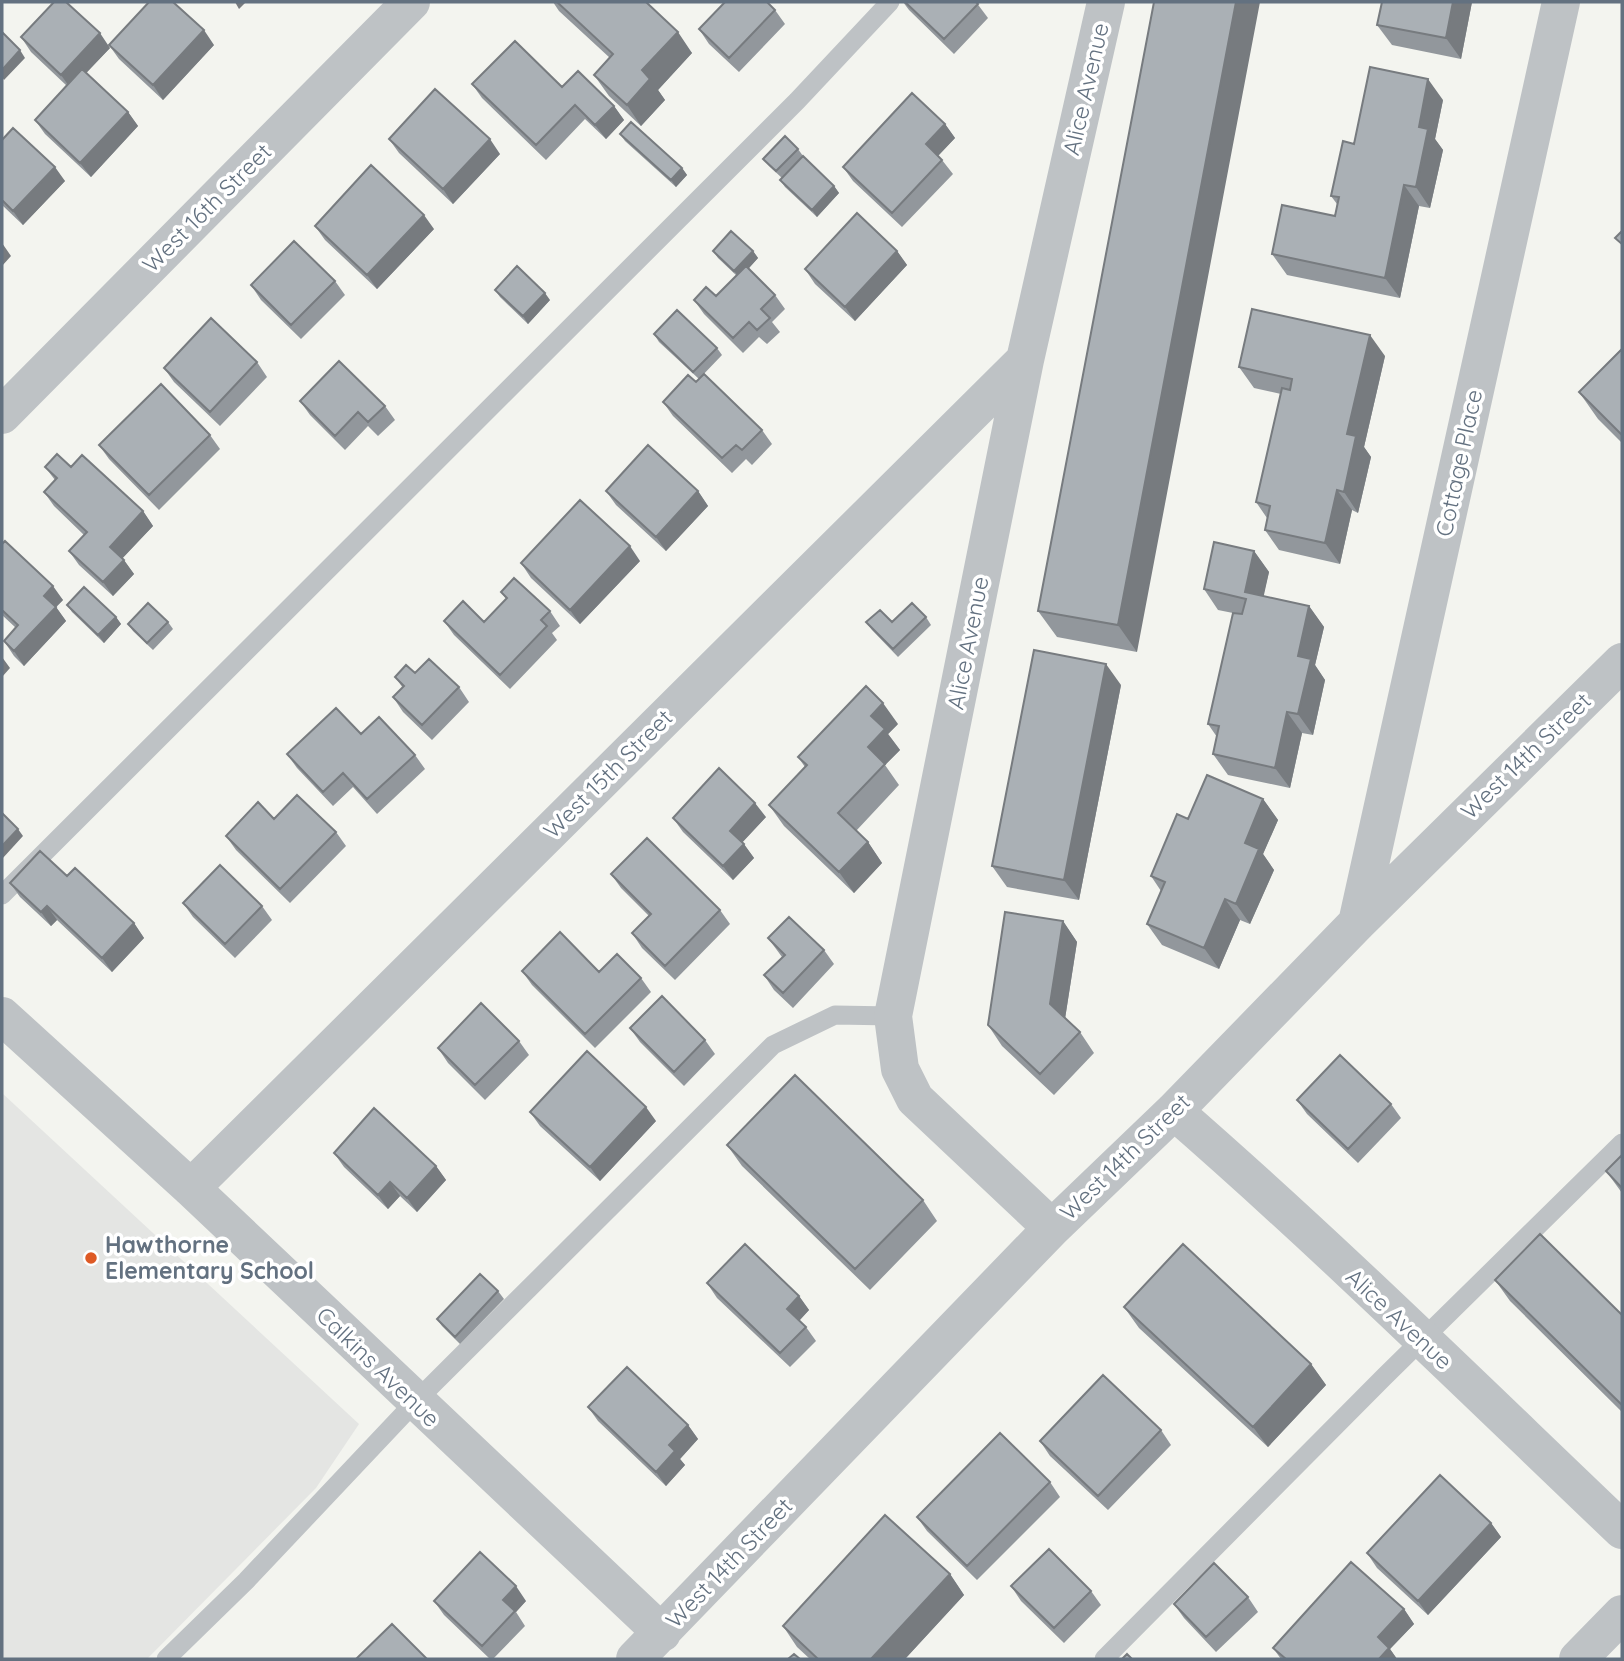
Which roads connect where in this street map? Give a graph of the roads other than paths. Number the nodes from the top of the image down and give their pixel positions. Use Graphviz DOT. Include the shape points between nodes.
graph roads {
  1 [pos="411,2"];
  2 [pos="890,2"];
  3 [pos="1106,2"];
  4 [pos="1561,2"];
  5 [pos="1026,360"];
  6 [pos="2,415"];
  7 [pos="1622,662"];
  8 [pos="2,895"];
  9 [pos="1357,923"];
  10 [pos="2,1016"];
  11 [pos="893,1016"];
  12 [pos="1174,1111"];
  13 [pos="1622,1143"];
  14 [pos="191,1188"];
  15 [pos="1052,1228"];
  16 [pos="1422,1340"];
  17 [pos="415,1402"];
  18 [pos="1622,1530"];
  19 [pos="1622,1614"];
  20 [pos="648,1646"];
  21 [pos="166,1659"];
  22 [pos="1104,1659"];
  23 [pos="1578,1659"];
  1 -- 6 [label="street, West 16th Street"];
  2 -- 8 [label="lane" via="797,101"];
  3 -- 5 [label="street, Alice Avenue"];
  4 -- 9 [label="street, Cottage Place"];
  5 -- 11 [label="street, Alice Avenue"];
  5 -- 14 [label="street, West 15th Street"];
  7 -- 9 [label="street, West 14th Street"];
  9 -- 12 [label="street, West 14th Street"];
  10 -- 14 [label="street, Calkins Avenue"];
  11 -- 15 [label="street, Alice Avenue" via="900,1069 915,1099"];
  11 -- 17 [label="lane" via="835,1015 773,1045"];
  12 -- 15 [label="street, West 14th Street"];
  12 -- 16 [label="street, Alice Avenue"];
  13 -- 16 [label="lane"];
  14 -- 17 [label="street, Calkins Avenue"];
  15 -- 20 [label="street, West 14th Street"];
  16 -- 18 [label="street, Alice Avenue"];
  16 -- 22 [label="lane"];
  17 -- 20 [label="street, Calkins Avenue"];
  17 -- 21 [label="lane"];
  19 -- 23 [label="street"];
}
